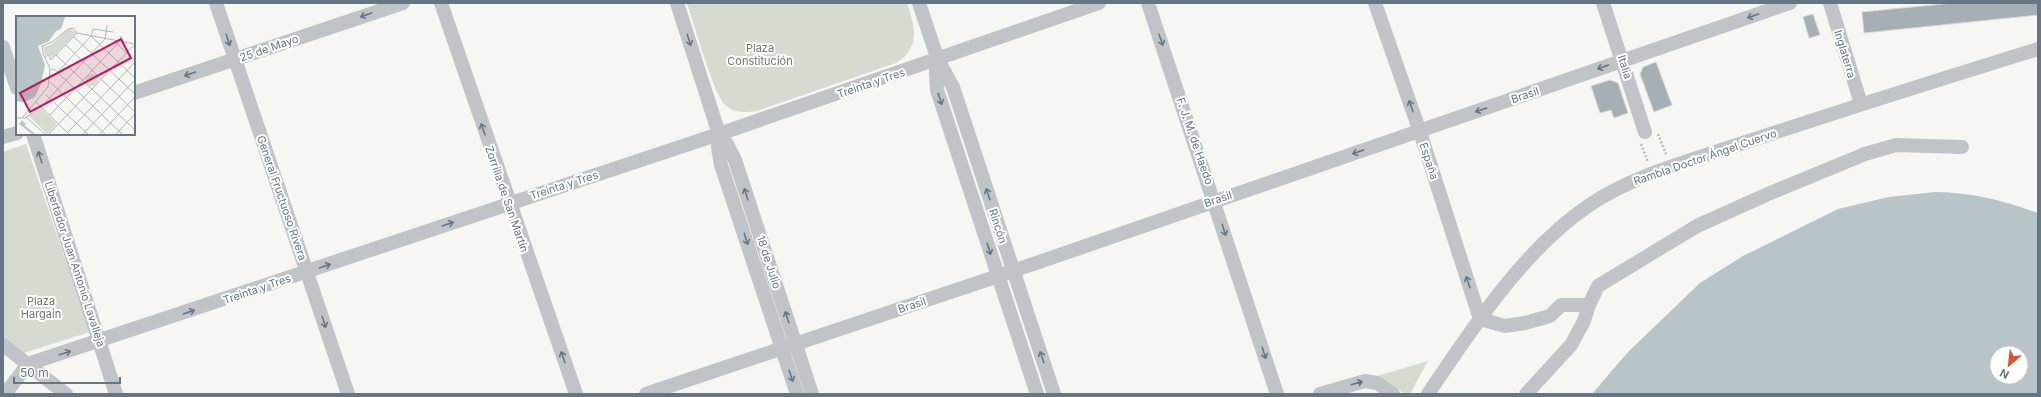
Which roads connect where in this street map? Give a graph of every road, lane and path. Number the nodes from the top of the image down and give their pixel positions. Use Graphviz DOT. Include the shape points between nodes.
graph roads {
  1 [pos="216,3"];
  2 [pos="403,3"];
  3 [pos="441,3"];
  4 [pos="677,3"];
  5 [pos="919,3"];
  6 [pos="1099,3"];
  7 [pos="1148,3"];
  8 [pos="1375,3"];
  9 [pos="1603,3"];
  10 [pos="1790,3"];
  11 [pos="1830,3"];
  12 [pos="3,47"];
  13 [pos="2038,49"];
  14 [pos="234,60"];
  15 [pos="938,60"];
  16 [pos="1623,60"];
  17 [pos="16,85"];
  18 [pos="135,93"];
  19 [pos="1861,104"];
  20 [pos="1651,130"];
  21 [pos="16,132"];
  22 [pos="1420,132"];
  23 [pos="719,134"];
  24 [pos="33,135"];
  25 [pos="3,137"];
  26 [pos="1962,147"];
  27 [pos="1664,149"];
  28 [pos="1215,200"];
  29 [pos="509,204"];
  30 [pos="1013,271"];
  31 [pos="308,272"];
  32 [pos="998,276"];
  33 [pos="1589,305"];
  34 [pos="1480,319"];
  35 [pos="100,341"];
  36 [pos="795,343"];
  37 [pos="3,345"];
  38 [pos="782,348"];
  39 [pos="28,364"];
  40 [pos="6,394"];
  41 [pos="66,394"];
  42 [pos="116,394"];
  43 [pos="348,394"];
  44 [pos="576,394"];
  45 [pos="646,394"];
  46 [pos="797,394"];
  47 [pos="812,394"];
  48 [pos="1037,394"];
  49 [pos="1054,394"];
  50 [pos="1277,394"];
  51 [pos="1320,394"];
  52 [pos="1393,394"];
  53 [pos="1428,394"];
  54 [pos="1526,394"];
  1 -- 14 [label="street, General Fructuoso Rivera, one-way"];
  2 -- 14 [label="street, 25 de Mayo, one-way"];
  29 -- 3 [label="street, Zorrilla de San Martín, one-way"];
  4 -- 23 [label="street, 18 de Julio, one-way"];
  5 -- 15 [label="street, Rincón"];
  6 -- 15 [label="street, Treinta y Tres"];
  7 -- 28 [label="street, F. J. M. de Haedo, one-way"];
  22 -- 8 [label="street, España, one-way"];
  9 -- 16 [label="street, Italia"];
  10 -- 16 [label="street, Brasil, one-way"];
  11 -- 19 [label="street, Inglaterra"];
  12 -- 17 [label="street"];
  13 -- 19 [label="street, Rambla Doctor Ángel Cuervo"];
  14 -- 18 [label="street, 25 de Mayo, one-way"];
  14 -- 31 [label="street, General Fructuoso Rivera"];
  15 -- 23 [label="street, Treinta y Tres"];
  30 -- 15 [label="street, Rincón, one-way" via="953,87"];
  15 -- 32 [label="street, Rincón, one-way" via="937,90"];
  16 -- 20 [label="street, Italia"];
  16 -- 22 [label="street, Brasil, one-way"];
  19 -- 34 [label="street, Rambla Doctor Ángel Cuervo" via="1661,171 1606,195 1555,233 1523,266"];
  20 -- 27 [label="path"];
  21 -- 25 [label="street"];
  22 -- 28 [label="street, Brasil, one-way"];
  34 -- 22 [label="street, España, one-way"];
  23 -- 29 [label="street, Treinta y Tres"];
  36 -- 23 [label="street, 18 de Julio, one-way" via="736,160 728,144"];
  23 -- 38 [label="street, 18 de Julio, one-way" via="721,165"];
  35 -- 24 [label="street, Libertador Juan Antonio Lavalleja, one-way"];
  26 -- 33 [label="street" via="1896,145 1865,154 1768,194 1697,226 1609,278 1598,286"];
  28 -- 30 [label="street, Brasil"];
  28 -- 50 [label="street, F. J. M. de Haedo, one-way"];
  31 -- 29 [label="street, Treinta y Tres, one-way"];
  44 -- 29 [label="street, Zorrilla de San Martín, one-way"];
  30 -- 32 [label="street, Brasil"];
  49 -- 30 [label="street, Rincón, one-way"];
  35 -- 31 [label="street, Treinta y Tres, one-way"];
  31 -- 43 [label="street, General Fructuoso Rivera, one-way"];
  32 -- 36 [label="street, Brasil"];
  32 -- 48 [label="street, Rincón"];
  33 -- 34 [label="street" via="1561,305 1550,316 1505,326"];
  33 -- 54 [label="street" via="1584,321 1571,345"];
  34 -- 53 [label="street, Rambla Doctor Ángel Cuervo"];
  39 -- 35 [label="street, Treinta y Tres, one-way"];
  35 -- 42 [label="street, Libertador Juan Antonio Lavalleja"];
  36 -- 38 [label="street, Brasil"];
  36 -- 47 [label="street, 18 de Julio"];
  37 -- 39 [label="street"];
  38 -- 45 [label="street, Brasil"];
  38 -- 46 [label="street, 18 de Julio, one-way"];
  39 -- 40 [label="street"];
  39 -- 41 [label="street"];
  51 -- 52 [label="street, one-way" via="1365,381 1377,383"];
}
